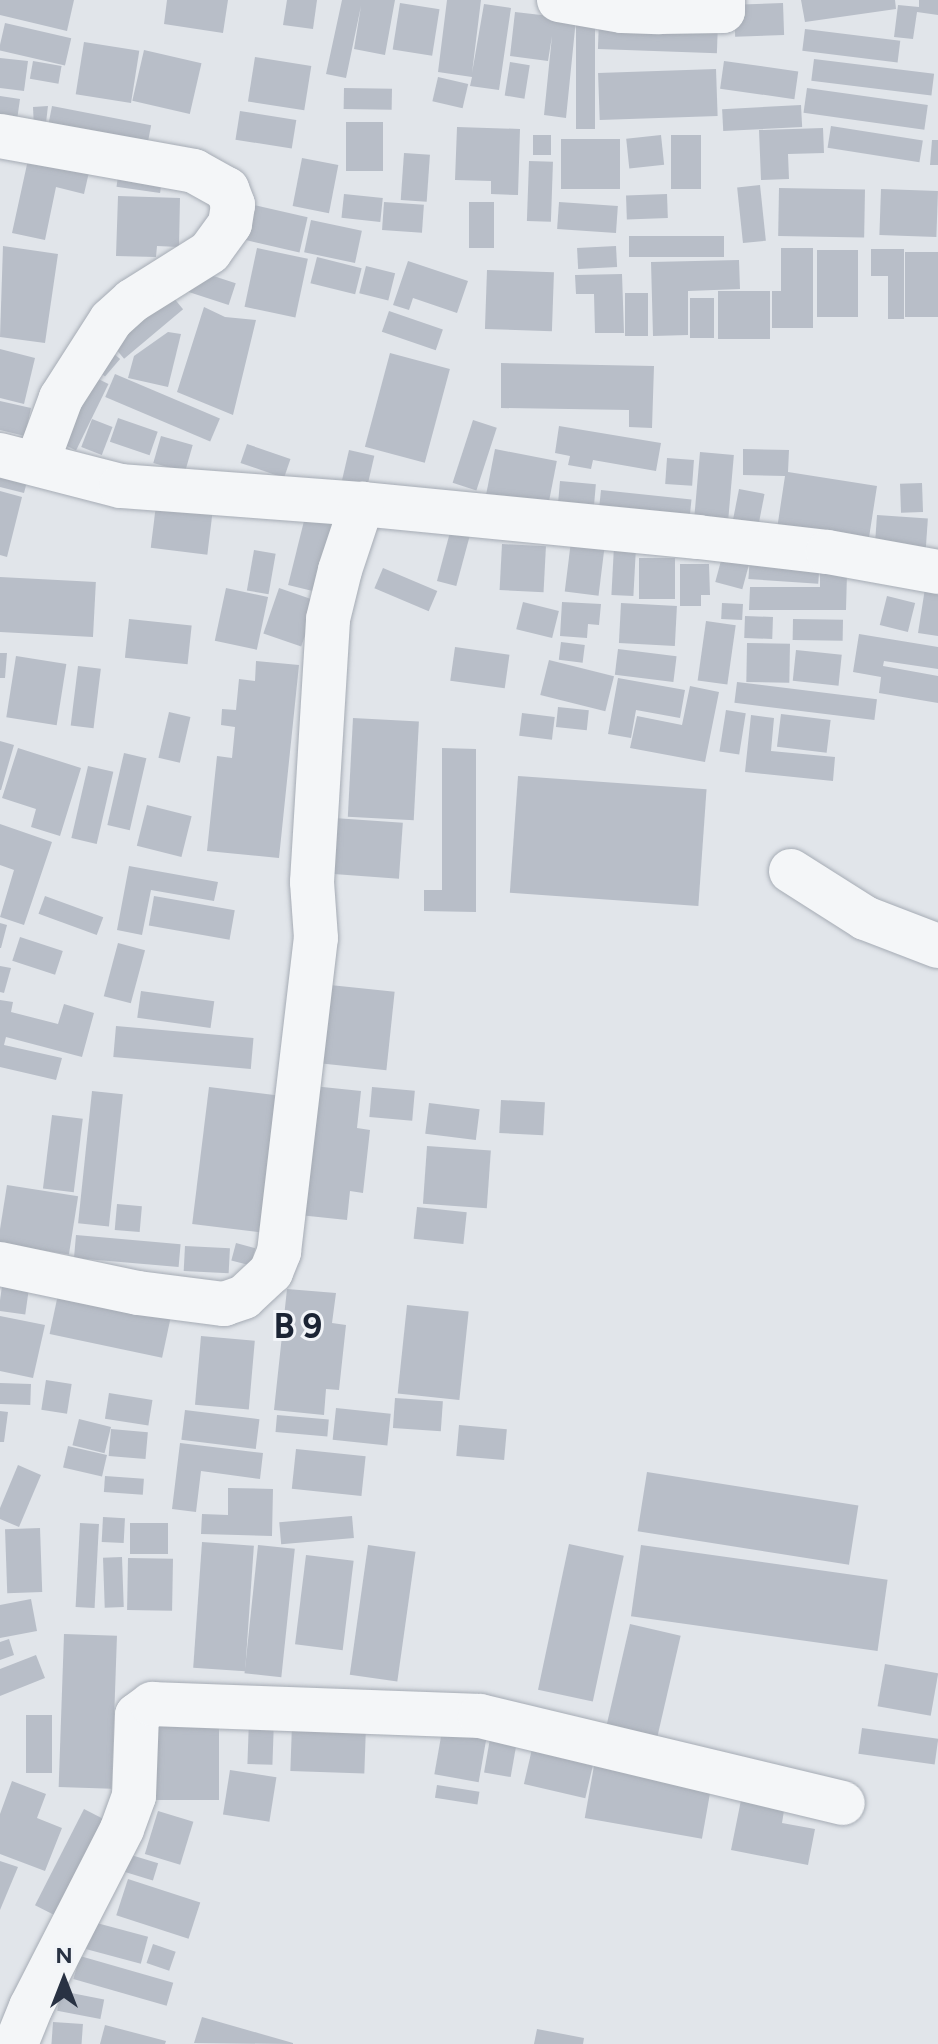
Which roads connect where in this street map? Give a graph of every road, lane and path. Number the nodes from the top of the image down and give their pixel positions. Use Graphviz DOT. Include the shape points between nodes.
graph roads {
  1 [pos="559,0"];
  2 [pos="723,0"];
  3 [pos="0,136"];
  4 [pos="19,459"];
  5 [pos="362,504"];
  6 [pos="938,572"];
  7 [pos="791,871"];
  8 [pos="938,946"];
  9 [pos="0,1264"];
  10 [pos="843,1803"];
  11 [pos="11,2039"];
  1 -- 2 [label="street" via="659,12 723,11"];
  3 -- 4 [label="street" via="194,171 227,189 233,205 230,224 210,252 111,320"];
  4 -- 5 [label="street" via="121,486"];
  5 -- 6 [label="street" via="765,544"];
  5 -- 9 [label="street" via="328,619 312,882 316,938 279,1252 271,1272 244,1297 224,1304 138,1293"];
  7 -- 8 [label="street" via="865,918"];
  10 -- 11 [label="street" via="480,1716 152,1704 137,1715 134,1796 122,1829"];
}
